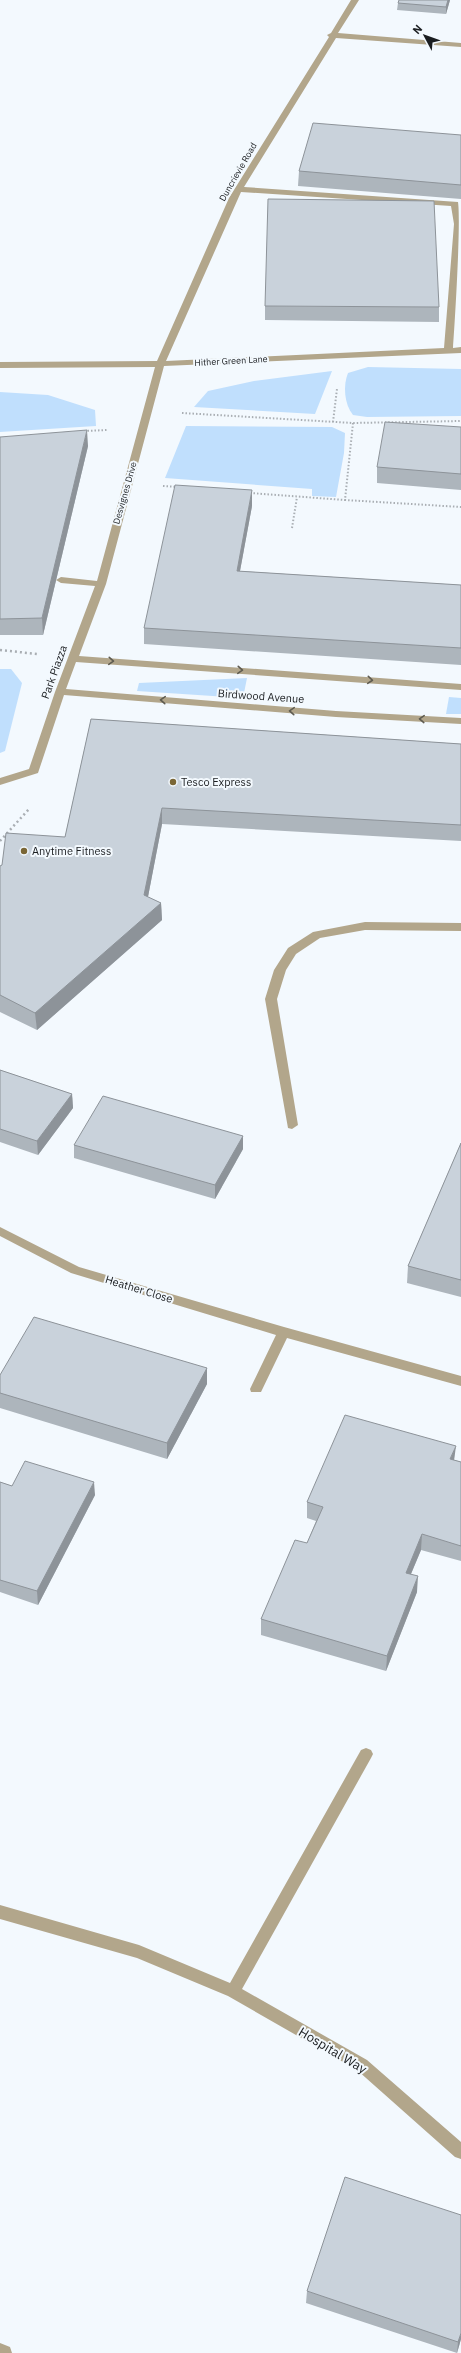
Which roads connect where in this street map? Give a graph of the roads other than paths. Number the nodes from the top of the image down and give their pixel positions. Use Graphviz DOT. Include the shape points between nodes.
graph roads {
  1 [pos="354,0"];
  2 [pos="331,35"];
  3 [pos="461,45"];
  4 [pos="239,189"];
  5 [pos="460,224"];
  6 [pos="448,350"];
  7 [pos="461,350"];
  8 [pos="160,364"];
  9 [pos="0,365"];
  10 [pos="61,580"];
  11 [pos="101,584"];
  12 [pos="72,659"];
  13 [pos="461,687"];
  14 [pos="60,692"];
  15 [pos="461,721"];
  16 [pos="0,782"];
  17 [pos="461,927"];
  18 [pos="292,1125"];
  19 [pos="0,1231"];
  20 [pos="284,1332"];
  21 [pos="461,1381"];
  22 [pos="256,1389"];
  23 [pos="366,1754"];
  24 [pos="0,1912"];
  25 [pos="232,1991"];
  26 [pos="461,2152"];
  27 [pos="0,2351"];
  28 [pos="4,2353"];
  1 -- 2 [label="street, Duncrievie Road"];
  2 -- 3 [label="street"];
  2 -- 4 [label="street, Duncrievie Road"];
  4 -- 5 [label="street" via="455,204"];
  4 -- 8 [label="street, Duncrievie Road"];
  5 -- 6 [label="street"];
  6 -- 7 [label="street, Hither Green Lane"];
  6 -- 8 [label="street, Hither Green Lane"];
  8 -- 9 [label="street, Hither Green Lane"];
  8 -- 11 [label="street, Desvignes Drive"];
  10 -- 11 [label="street"];
  11 -- 12 [label="street, Park Piazza"];
  12 -- 13 [label="street, one-way"];
  12 -- 14 [label="street, Park Piazza"];
  15 -- 14 [label="street, Birdwood Avenue, one-way" via="336,714"];
  14 -- 16 [label="street, Park Piazza" via="34,771"];
  17 -- 18 [label="street" via="365,926 317,935 292,951 280,970 271,999"];
  19 -- 20 [label="street, Heather Close" via="75,1270"];
  20 -- 21 [label="street, Heather Close"];
  20 -- 22 [label="street"];
  23 -- 25 [label="street"];
  24 -- 25 [label="street, Hospital Way" via="139,1952"];
  25 -- 26 [label="street, Hospital Way" via="362,2065"];
  27 -- 28 [label="street"];
}
